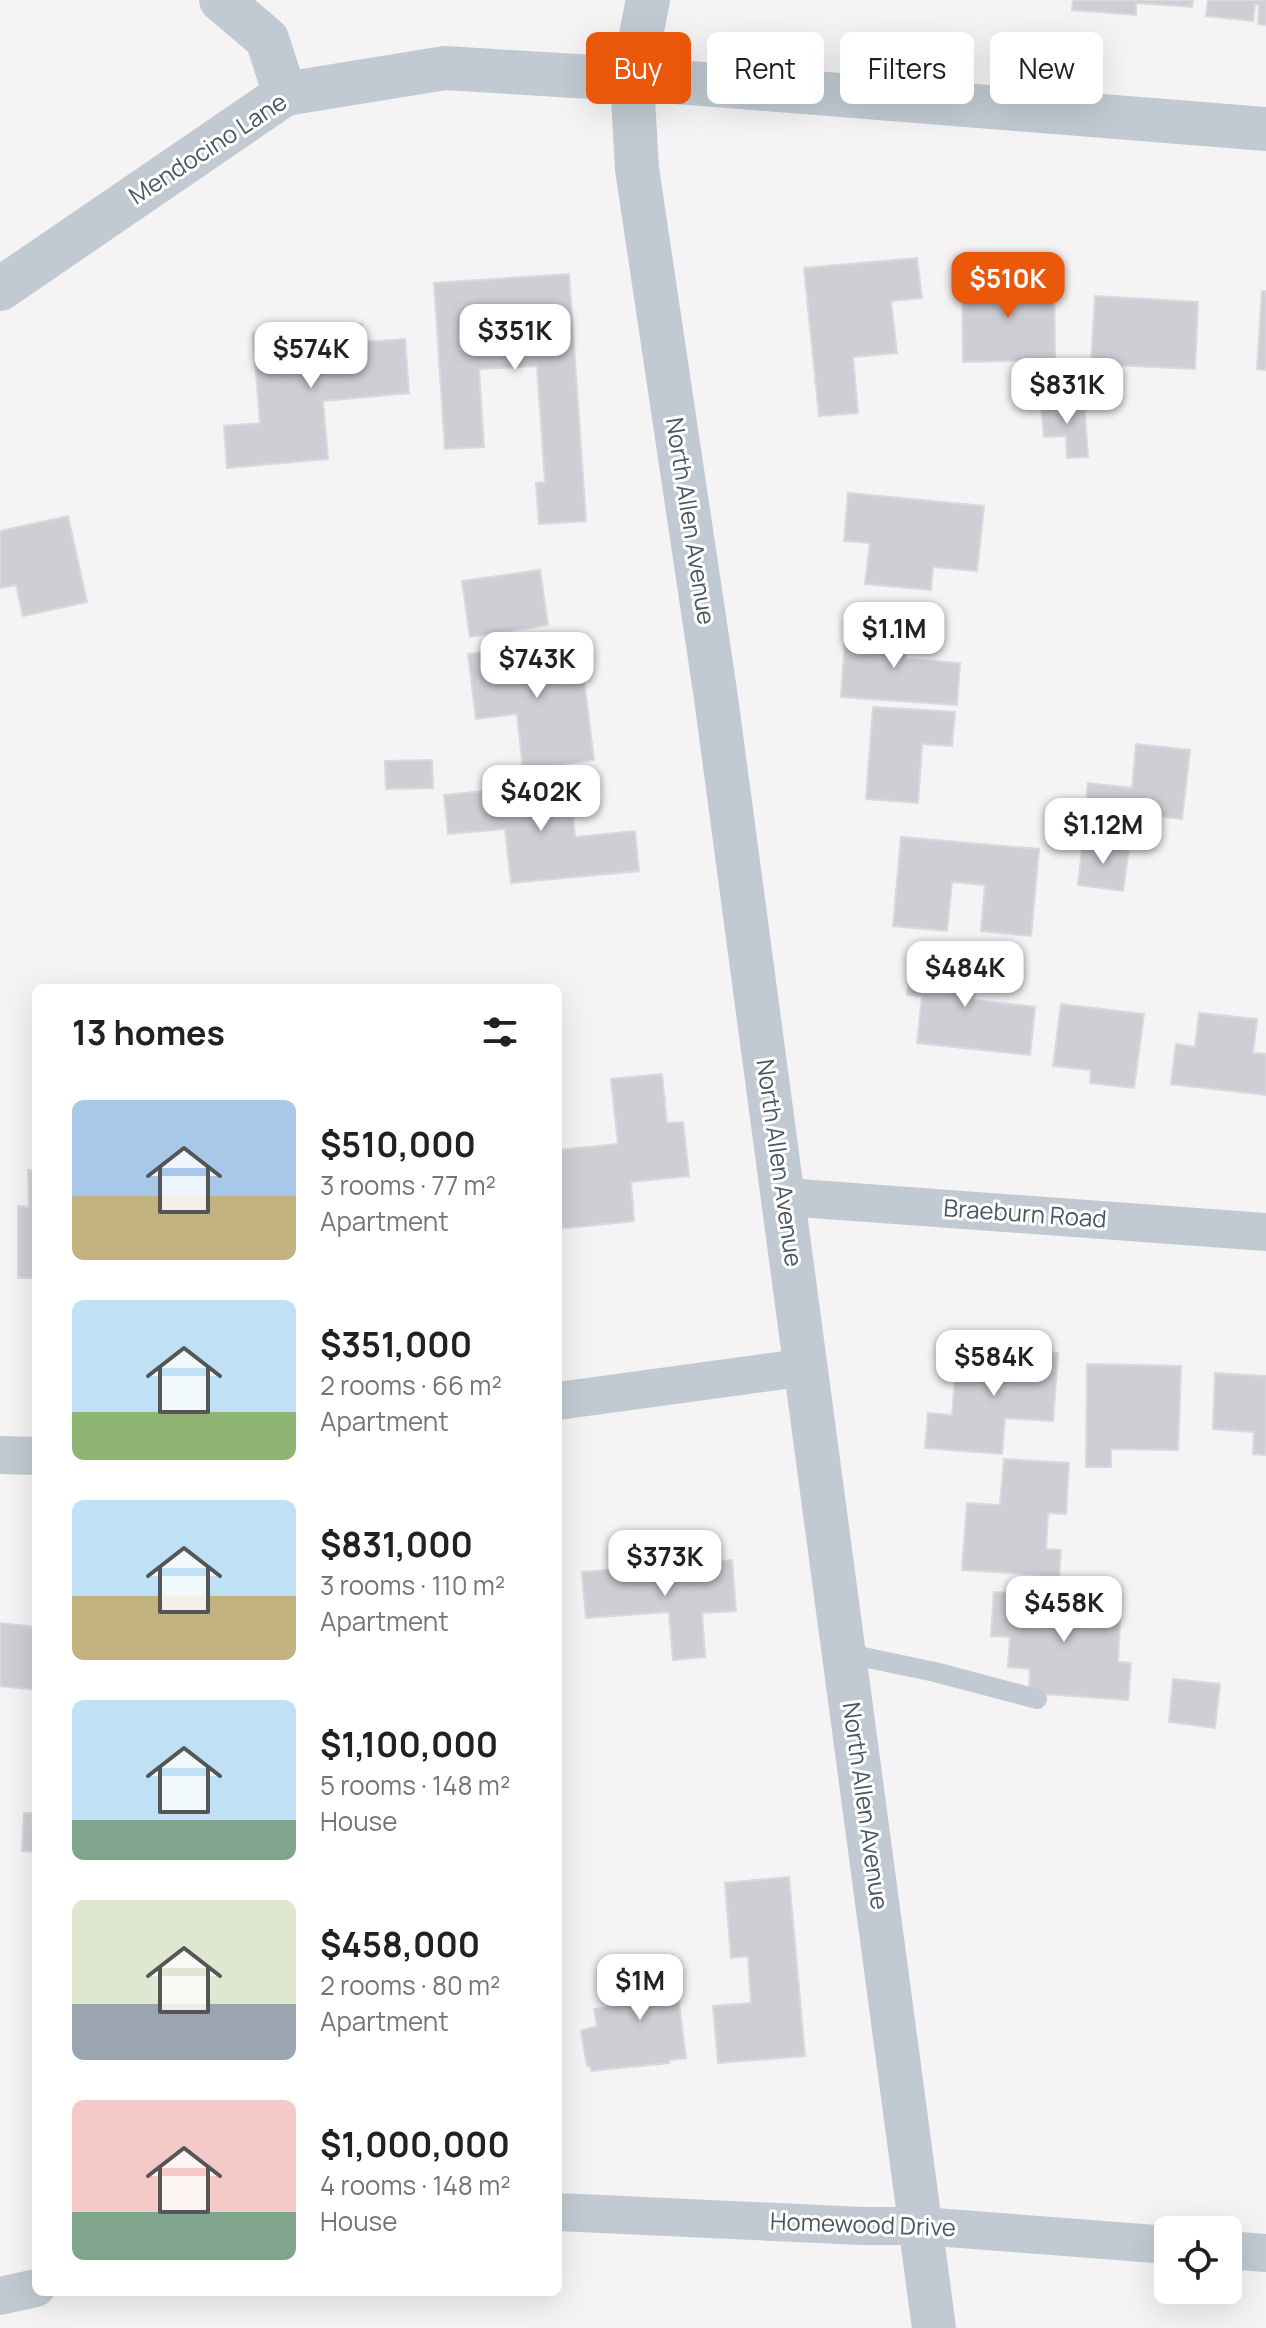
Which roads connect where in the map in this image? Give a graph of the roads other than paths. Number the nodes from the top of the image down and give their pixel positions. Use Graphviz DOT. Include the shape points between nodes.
graph roads {
  1 [pos="221,0"];
  2 [pos="648,0"];
  3 [pos="642,32"];
  4 [pos="586,77"];
  5 [pos="691,85"];
  6 [pos="285,94"];
  7 [pos="633,104"];
  8 [pos="1266,129"];
  9 [pos="0,289"];
  10 [pos="785,1197"];
  11 [pos="1266,1232"];
  12 [pos="807,1367"];
  13 [pos="562,1400"];
  14 [pos="0,1455"];
  15 [pos="32,1456"];
  16 [pos="844,1653"];
  17 [pos="1037,1699"];
  18 [pos="562,2212"];
  19 [pos="922,2226"];
  20 [pos="1154,2244"];
  21 [pos="1242,2251"];
  22 [pos="1266,2253"];
  23 [pos="32,2289"];
  24 [pos="0,2296"];
  25 [pos="934,2328"];
  1 -- 6 [label="street" via="267,39"];
  2 -- 3 [label="street, North Allen Avenue"];
  4 -- 6 [label="street, Mendocino Lane" via="445,68"];
  5 -- 8 [label="street, Mendocino Lane"];
  6 -- 9 [label="street, Mendocino Lane"];
  7 -- 10 [label="street, North Allen Avenue" via="637,169"];
  10 -- 11 [label="street, Braeburn Road"];
  10 -- 12 [label="street, North Allen Avenue"];
  12 -- 13 [label="street"];
  12 -- 16 [label="street, North Allen Avenue"];
  14 -- 15 [label="street"];
  16 -- 17 [label="lane"];
  16 -- 19 [label="street, North Allen Avenue"];
  18 -- 19 [label="street, Homewood Drive"];
  19 -- 20 [label="street, Homewood Drive"];
  19 -- 25 [label="street, North Allen Avenue"];
  21 -- 22 [label="street"];
  23 -- 24 [label="street"];
}
